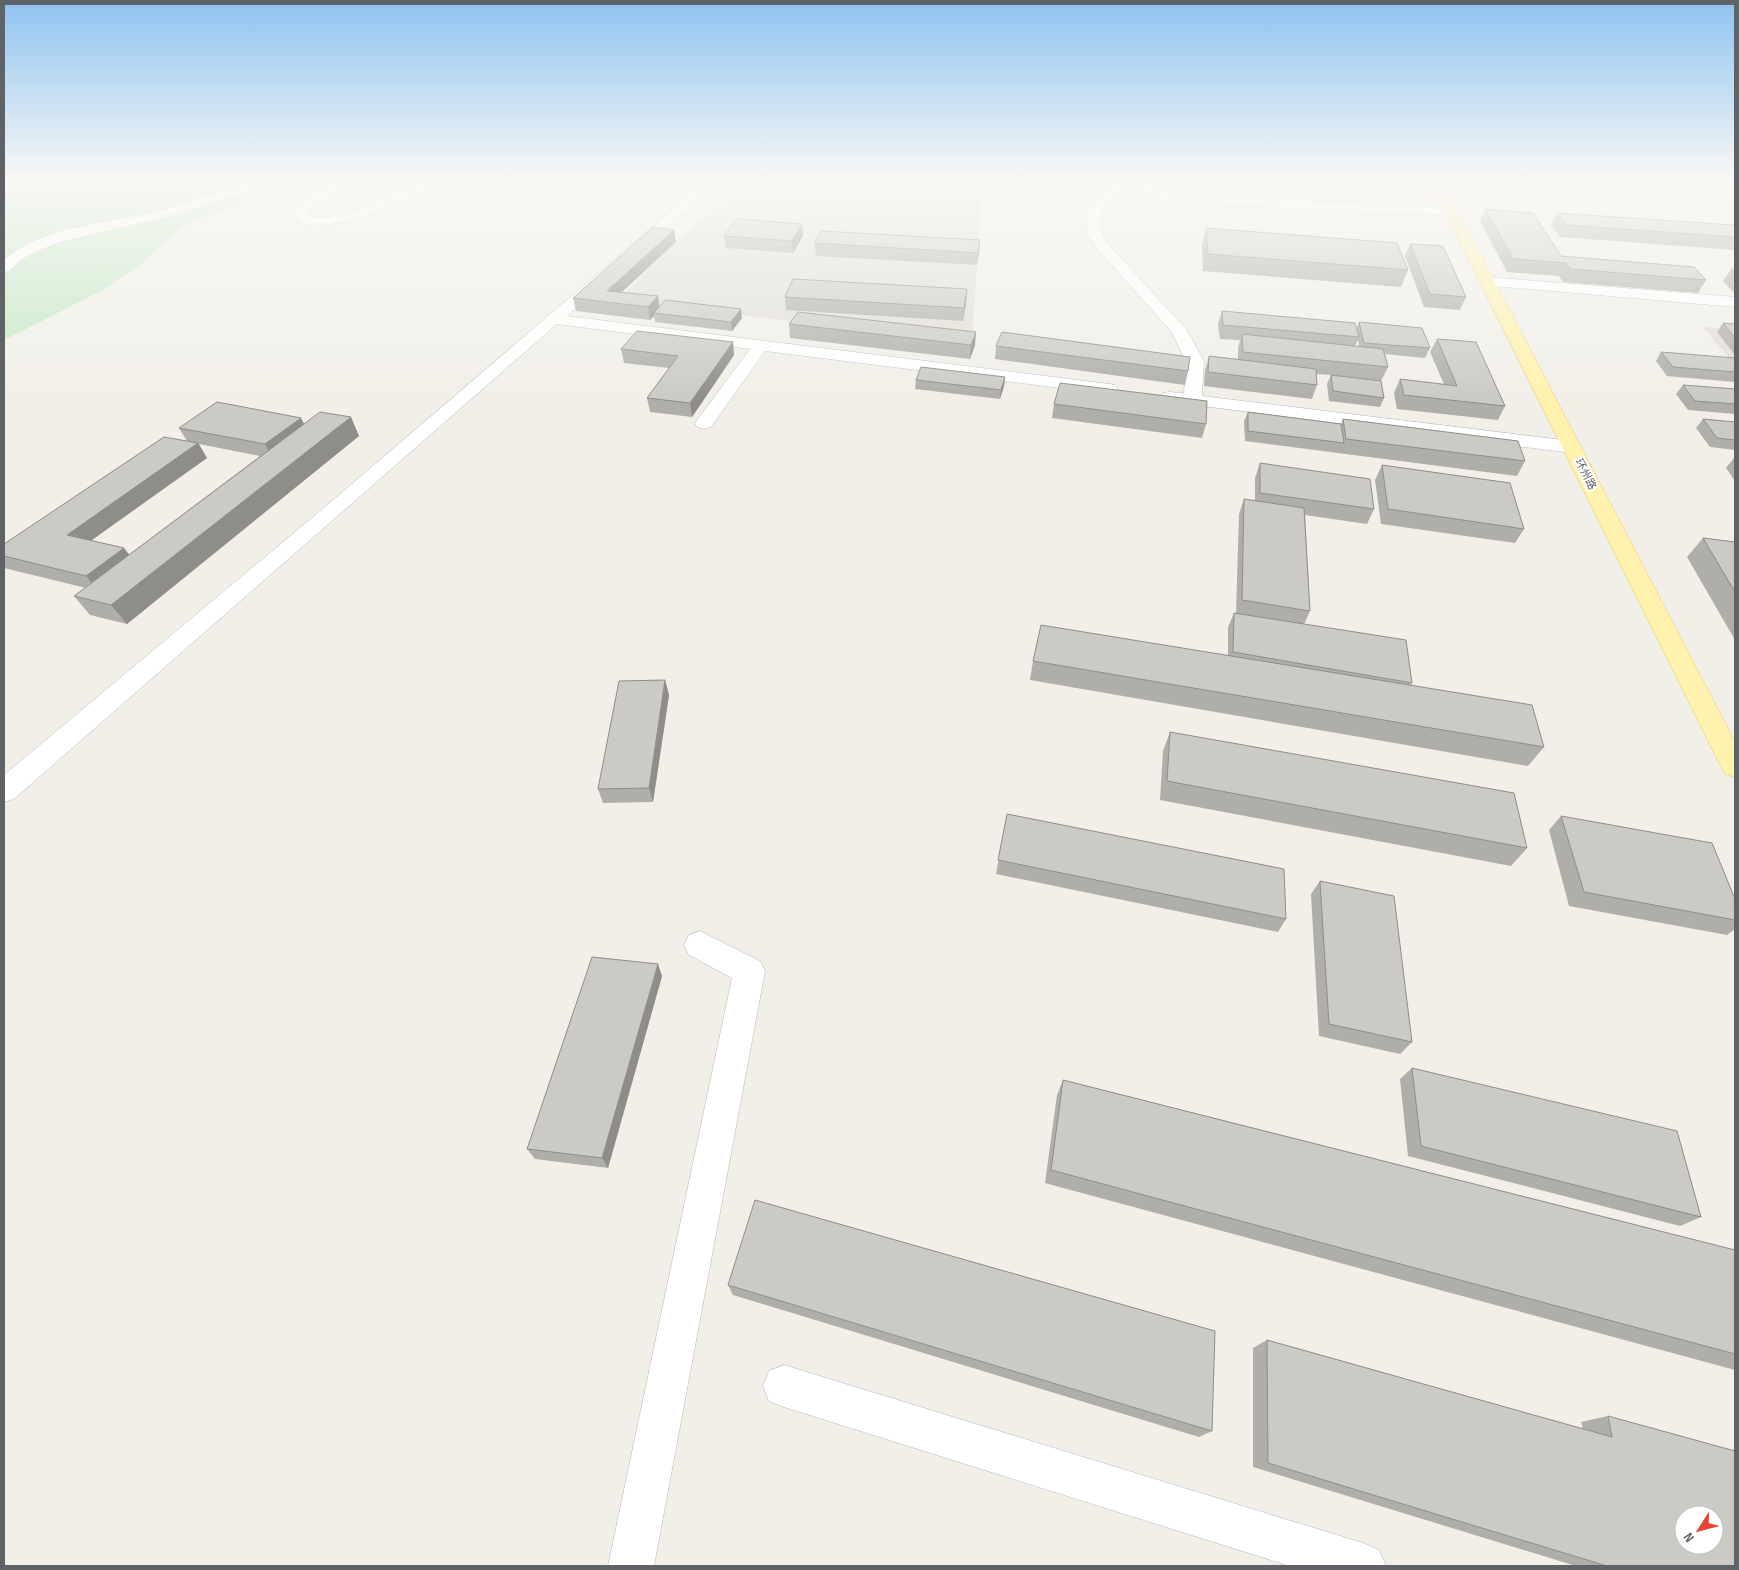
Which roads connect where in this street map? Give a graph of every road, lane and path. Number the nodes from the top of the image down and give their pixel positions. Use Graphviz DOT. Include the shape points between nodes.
graph roads {
  1 [pos="23,254"];
  2 [pos="629,254"];
  3 [pos="1110,254"];
  4 [pos="1474,254"];
  5 [pos="4,268"];
  6 [pos="1488,282"];
  7 [pos="1735,302"];
  8 [pos="554,319"];
  9 [pos="761,345"];
  10 [pos="1124,391"];
  11 [pos="1154,395"];
  12 [pos="1193,400"];
  13 [pos="704,423"];
  14 [pos="1572,447"];
  15 [pos="1735,767"];
  16 [pos="4,791"];
  17 [pos="700,945"];
  18 [pos="784,1386"];
  19 [pos="631,1566"];
  20 [pos="1363,1566"];
  1 -- 5 [label="street"];
  2 -- 8 [label="street"];
  3 -- 12 [label="street" via="1178,329 1194,361"];
  4 -- 6 [label="main road, 环州路"];
  6 -- 7 [label="street"];
  6 -- 14 [label="main road, 环州路"];
  8 -- 9 [label="street"];
  8 -- 16 [label="street"];
  9 -- 10 [label="street"];
  9 -- 13 [label="street"];
  11 -- 12 [label="street"];
  12 -- 14 [label="street"];
  14 -- 15 [label="main road, 环州路"];
  17 -- 19 [label="street" via="749,971"];
  18 -- 20 [label="street"];
}
